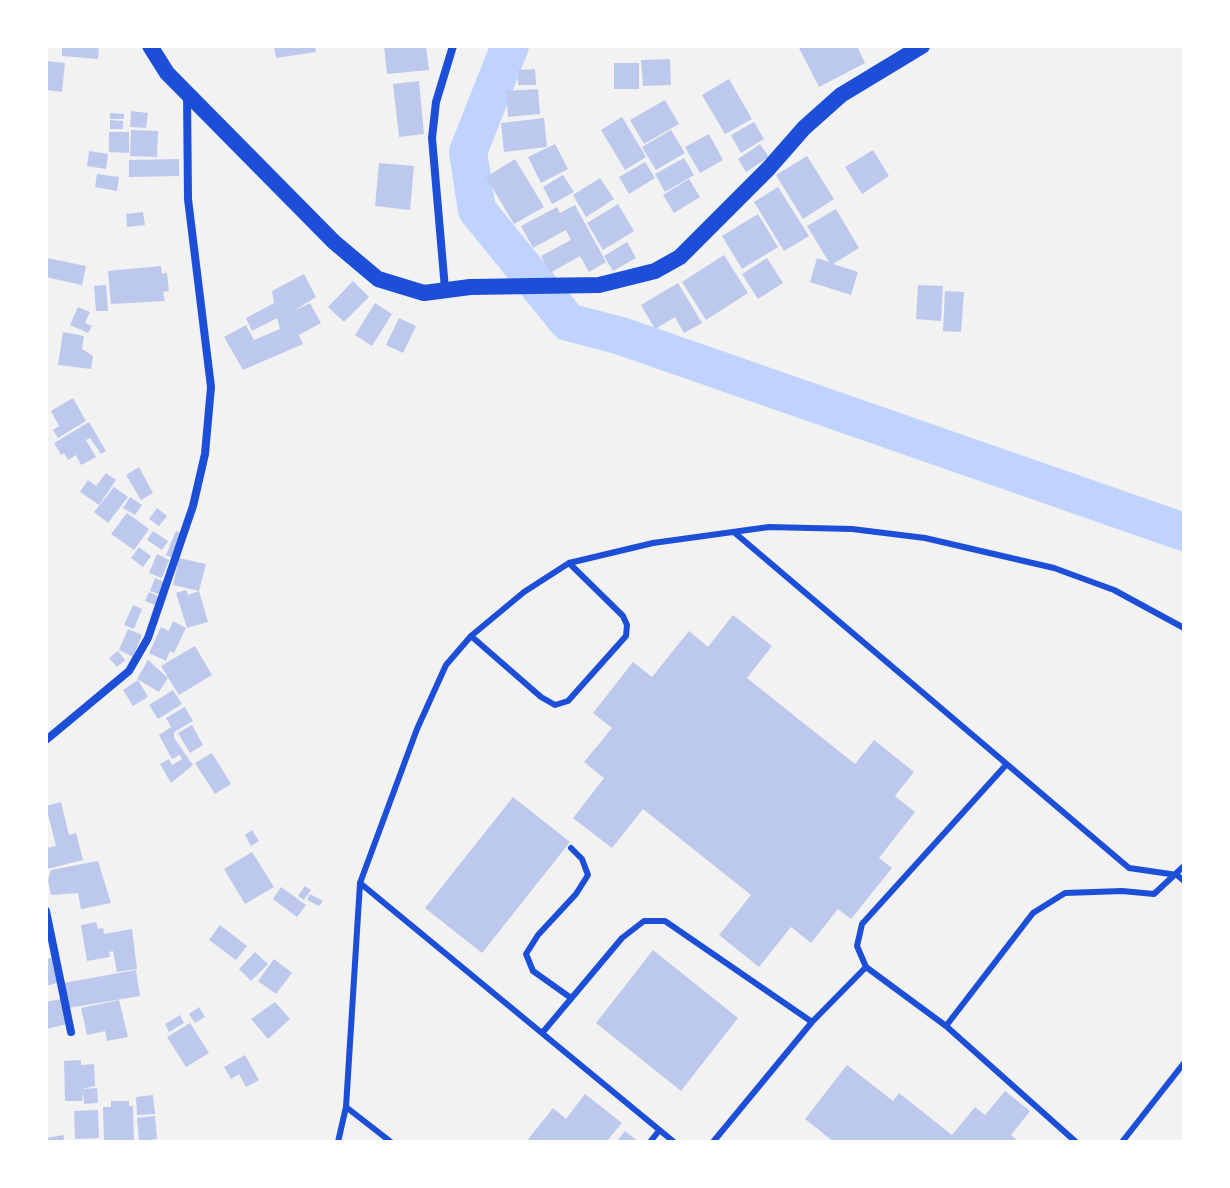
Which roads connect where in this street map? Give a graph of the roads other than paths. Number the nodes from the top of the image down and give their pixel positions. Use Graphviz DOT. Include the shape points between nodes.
graph roads {
  1 [pos="150,46"];
  2 [pos="453,46"];
  3 [pos="922,46"];
  4 [pos="187,93"];
  5 [pos="445,290"];
  6 [pos="735,533"];
  7 [pos="569,563"];
  8 [pos="1184,628"];
  9 [pos="471,636"];
  10 [pos="46,740"];
  11 [pos="1006,765"];
  12 [pos="571,848"];
  13 [pos="1184,866"];
  14 [pos="1177,875"];
  15 [pos="1184,881"];
  16 [pos="360,883"];
  17 [pos="46,911"];
  18 [pos="866,967"];
  19 [pos="571,998"];
  20 [pos="812,1022"];
  21 [pos="946,1026"];
  22 [pos="71,1032"];
  23 [pos="543,1032"];
  24 [pos="1184,1063"];
  25 [pos="346,1107"];
  26 [pos="658,1132"];
  27 [pos="338,1142"];
  28 [pos="391,1142"];
  29 [pos="650,1142"];
  30 [pos="674,1142"];
  31 [pos="713,1142"];
  32 [pos="1076,1142"];
  33 [pos="1122,1142"];
  1 -- 4 [label="main road"];
  2 -- 5 [label="street" via="436,102 432,138"];
  3 -- 5 [label="main road" via="841,95 680,257 630,280 599,285"];
  4 -- 5 [label="main road" via="358,264 403,289"];
  4 -- 10 [label="street" via="188,199 211,387 205,454 148,638 129,671"];
  6 -- 7 [label="lane" via="653,543"];
  6 -- 8 [label="lane" via="769,527 852,529 962,545 1054,568 1114,590"];
  6 -- 11 [label="lane"];
  7 -- 9 [label="lane"];
  7 -- 9 [label="lane" via="627,625 626,636 568,701 555,705 541,697"];
  9 -- 16 [label="lane" via="446,665 417,729"];
  11 -- 14 [label="lane" via="1129,868"];
  11 -- 18 [label="lane" via="862,924 857,946"];
  12 -- 19 [label="lane" via="588,875 526,954 533,971"];
  13 -- 14 [label="lane"];
  14 -- 15 [label="lane"];
  14 -- 21 [label="lane" via="1154,894 1065,893 1033,913"];
  16 -- 23 [label="lane"];
  16 -- 25 [label="lane"];
  17 -- 22 [label="street"];
  18 -- 20 [label="lane"];
  18 -- 21 [label="lane"];
  19 -- 20 [label="lane" via="622,938 644,921 665,921"];
  19 -- 23 [label="lane"];
  20 -- 31 [label="lane"];
  21 -- 32 [label="lane"];
  23 -- 26 [label="lane"];
  24 -- 33 [label="lane"];
  25 -- 27 [label="lane"];
  25 -- 28 [label="lane"];
  26 -- 29 [label="lane"];
  26 -- 30 [label="lane"];
}
